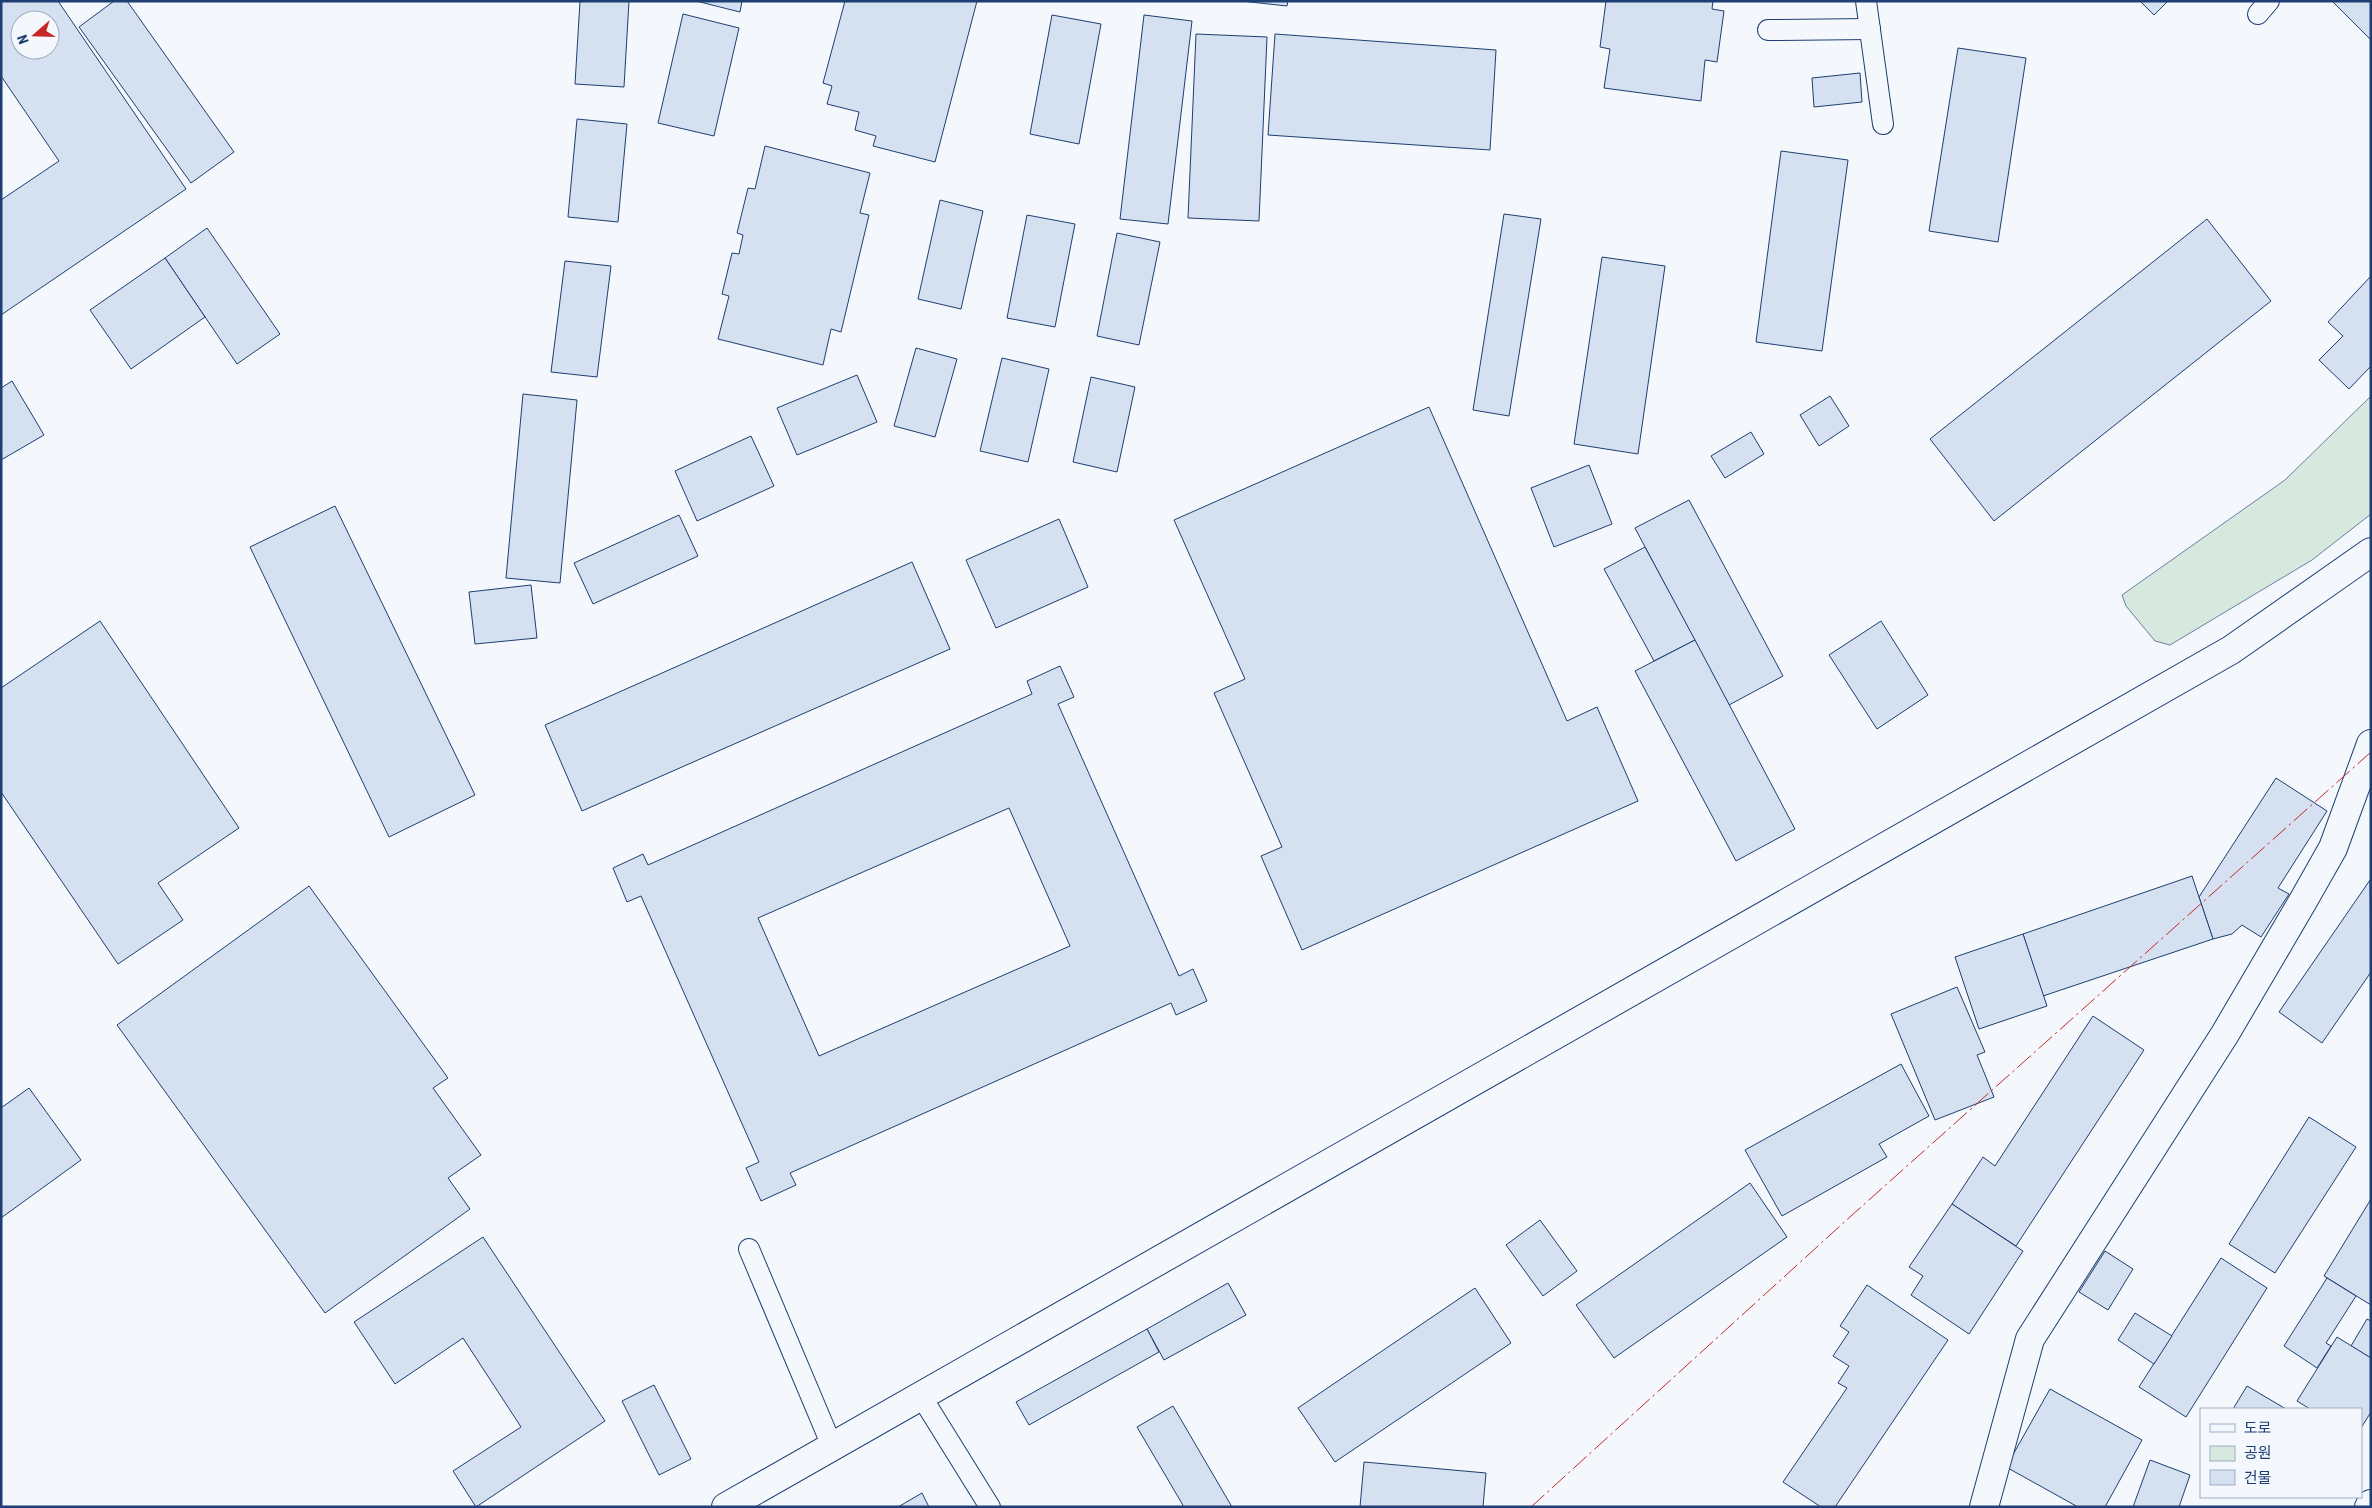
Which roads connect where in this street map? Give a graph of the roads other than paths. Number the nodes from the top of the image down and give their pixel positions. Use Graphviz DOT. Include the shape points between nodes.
graph roads {
  1 [pos="1866,1"];
  2 [pos="1870,29"];
  3 [pos="1768,30"];
  4 [pos="1883,124"];
  5 [pos="2371,552"];
  6 [pos="2371,744"];
  7 [pos="749,1249"];
  8 [pos="921,1396"];
  9 [pos="832,1446"];
  10 [pos="726,1507"];
  11 [pos="990,1507"];
  12 [pos="1984,1507"];
  1 -- 2 [label="lane"];
  2 -- 3 [label="lane"];
  2 -- 4 [label="lane"];
  5 -- 8 [label="street" via="2231,650"];
  6 -- 12 [label="street" via="2333,848 2304,901 2225,1034 2030,1339"];
  7 -- 9 [label="lane"];
  8 -- 9 [label="street"];
  8 -- 11 [label="lane"];
  9 -- 10 [label="street"];
}
